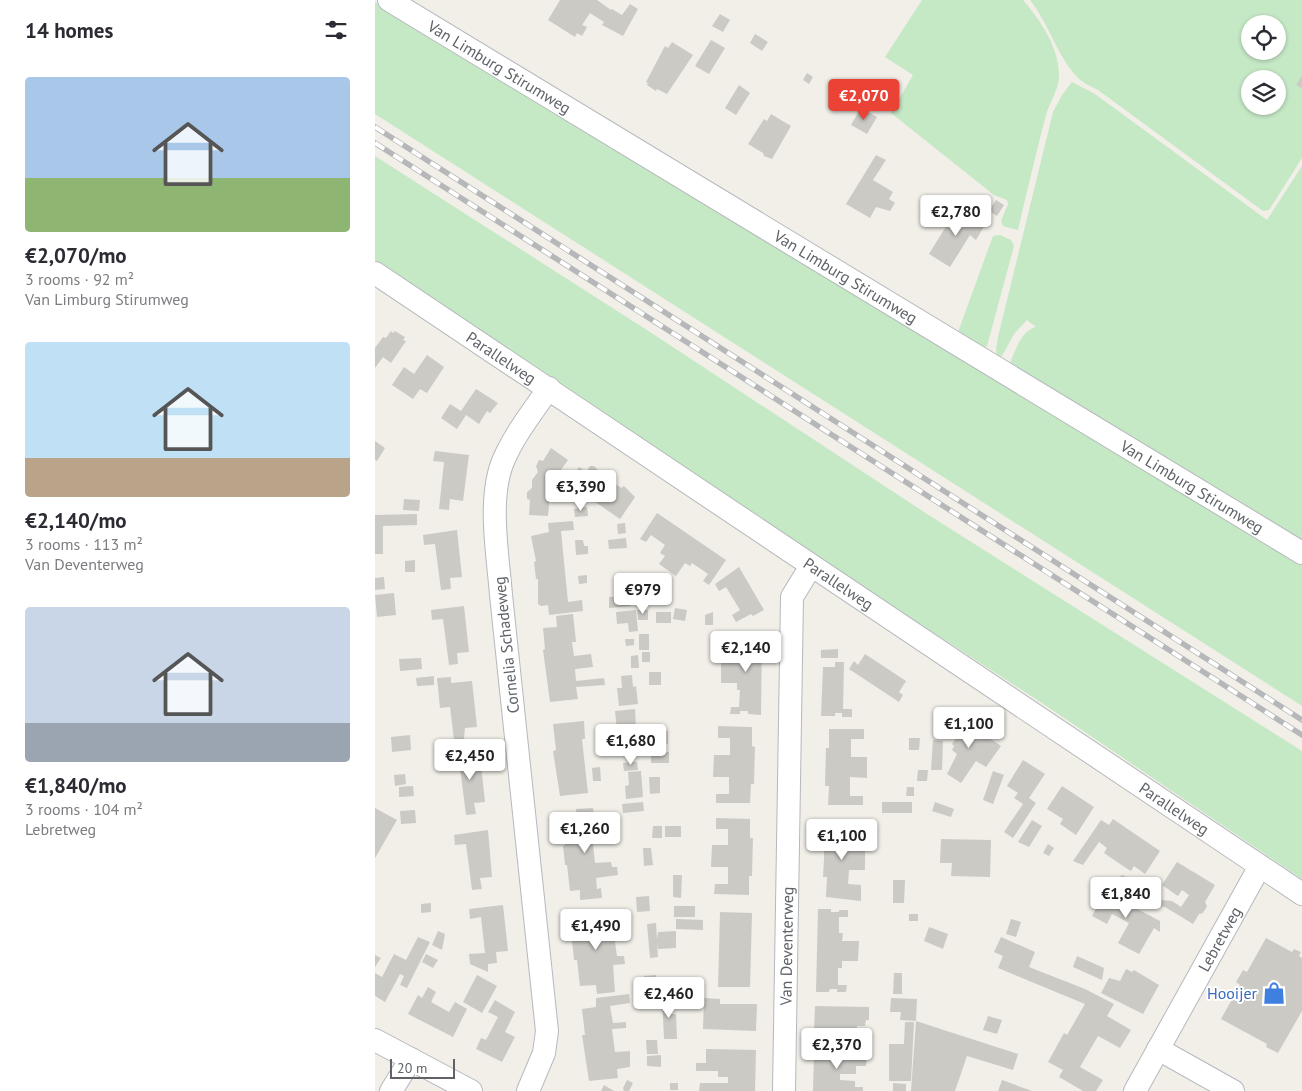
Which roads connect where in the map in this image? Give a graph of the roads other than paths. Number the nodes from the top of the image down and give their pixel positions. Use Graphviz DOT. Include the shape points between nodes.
graph roads {
  1 [pos="389,0"];
  2 [pos="375,273"];
  3 [pos="549,388"];
  4 [pos="1302,553"];
  5 [pos="811,566"];
  6 [pos="1260,866"];
  7 [pos="1302,894"];
  8 [pos="375,1040"];
  9 [pos="1158,1049"];
  10 [pos="411,1059"];
  11 [pos="391,1091"];
  12 [pos="471,1091"];
  13 [pos="528,1091"];
  14 [pos="784,1091"];
  15 [pos="1135,1091"];
  16 [pos="1233,1091"];
  1 -- 4 [label="street, Van Limburg Stirumweg"];
  2 -- 3 [label="street, Parallelweg"];
  3 -- 5 [label="street, Parallelweg"];
  3 -- 13 [label="street, Cornelia Schadeweg" via="503,460 496,496 495,528 547,1031 544,1053"];
  5 -- 6 [label="street, Parallelweg"];
  5 -- 14 [label="street, Van Deventerweg" via="792,597"];
  6 -- 7 [label="street, Parallelweg"];
  6 -- 9 [label="street, Lebretweg"];
  8 -- 10 [label="street"];
  9 -- 15 [label="street, Lebretweg"];
  9 -- 16 [label="street"];
  10 -- 11 [label="street"];
  10 -- 12 [label="street"];
}
